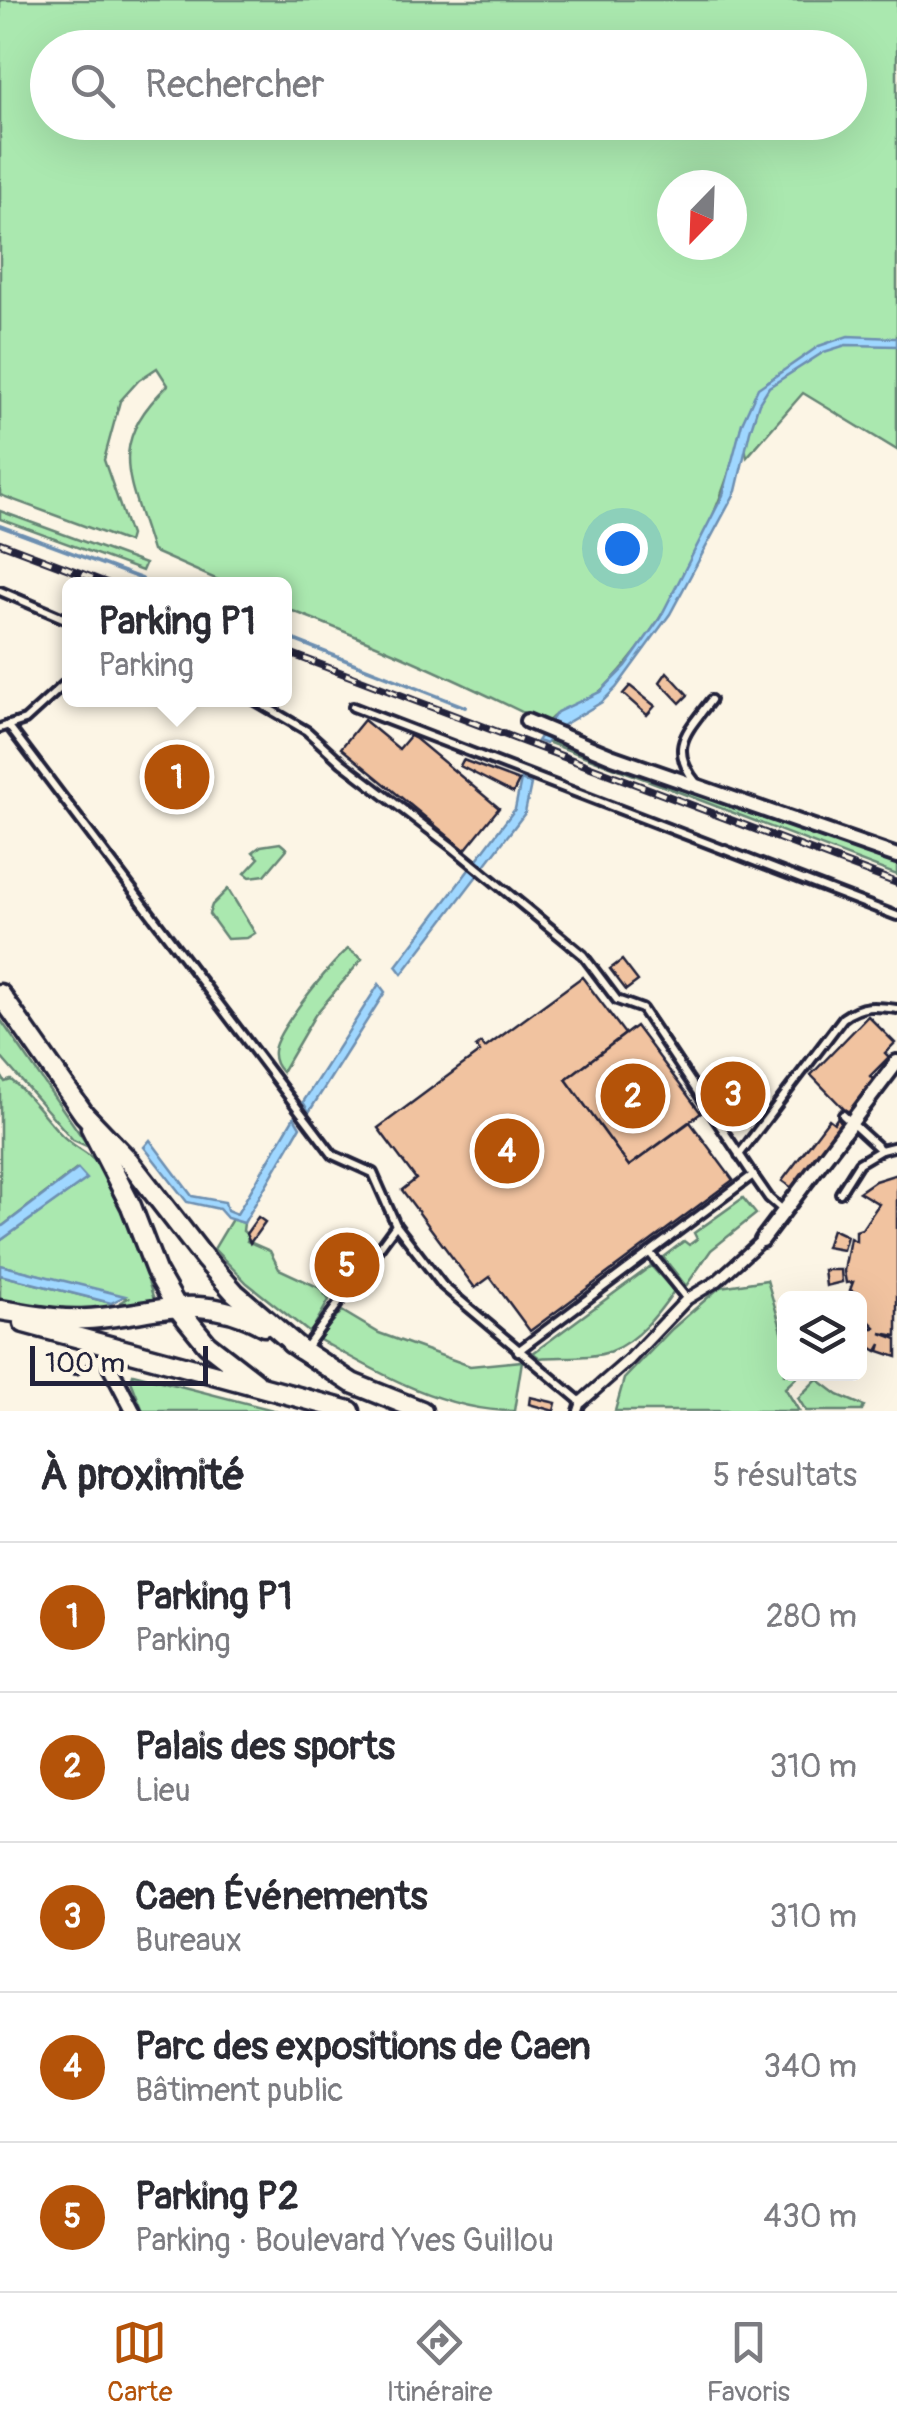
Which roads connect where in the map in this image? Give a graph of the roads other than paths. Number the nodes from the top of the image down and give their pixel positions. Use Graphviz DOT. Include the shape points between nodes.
graph roads {
  1 [pos="0,591"];
  2 [pos="62,618"];
  3 [pos="62,687"];
  4 [pos="711,700"];
  5 [pos="266,707"];
  6 [pos="353,708"];
  7 [pos="533,724"];
  8 [pos="4,726"];
  9 [pos="700,788"];
  10 [pos="897,856"];
  11 [pos="897,916"];
  12 [pos="0,994"];
  13 [pos="897,1009"];
  14 [pos="897,1062"];
  15 [pos="84,1114"];
  16 [pos="849,1118"];
  17 [pos="897,1146"];
  18 [pos="881,1150"];
  19 [pos="739,1155"];
  20 [pos="754,1175"];
  21 [pos="840,1193"];
  22 [pos="785,1212"];
  23 [pos="396,1226"];
  24 [pos="762,1240"];
  25 [pos="650,1253"];
  26 [pos="686,1299"];
  27 [pos="176,1306"];
  28 [pos="0,1313"];
  29 [pos="306,1345"];
  30 [pos="114,1348"];
  31 [pos="518,1351"];
  32 [pos="90,1355"];
  33 [pos="76,1368"];
  34 [pos="266,1388"];
  35 [pos="579,1407"];
  36 [pos="133,1411"];
  37 [pos="350,1411"];
  38 [pos="422,1411"];
  1 -- 2 [label="lane"];
  3 -- 8 [label="lane" via="25,720"];
  4 -- 9 [label="lane" via="682,738 688,773"];
  5 -- 19 [label="lane" via="308,731 583,954 617,1000 642,1009"];
  6 -- 11 [label="lane"];
  7 -- 9 [label="street"];
  8 -- 23 [label="lane" via="333,1155 373,1172"];
  9 -- 10 [label="street"];
  12 -- 15 [label="main road"];
  13 -- 19 [label="lane" via="870,1005 844,1018"];
  14 -- 16 [label="street"];
  15 -- 27 [label="main road"];
  15 -- 29 [label="main road" via="235,1292"];
  16 -- 18 [label="lane"];
  16 -- 22 [label="street"];
  17 -- 18 [label="lane"];
  18 -- 21 [label="lane" via="859,1164"];
  19 -- 20 [label="lane"];
  20 -- 22 [label="lane"];
  20 -- 25 [label="lane"];
  22 -- 24 [label="street"];
  23 -- 29 [label="lane"];
  23 -- 31 [label="lane" via="443,1286"];
  24 -- 26 [label="street"];
  25 -- 26 [label="lane"];
  25 -- 31 [label="lane"];
  26 -- 35 [label="street"];
  27 -- 28 [label="main road" via="74,1320"];
  27 -- 29 [label="main road" via="239,1315"];
  27 -- 34 [label="main road" via="207,1344"];
  28 -- 30 [label="main road"];
  29 -- 38 [label="main road" via="362,1388"];
  30 -- 34 [label="main road"];
  30 -- 36 [label="street" via="110,1366"];
  31 -- 35 [label="lane"];
  32 -- 33 [label="lane"];
  34 -- 37 [label="main road"];
}
